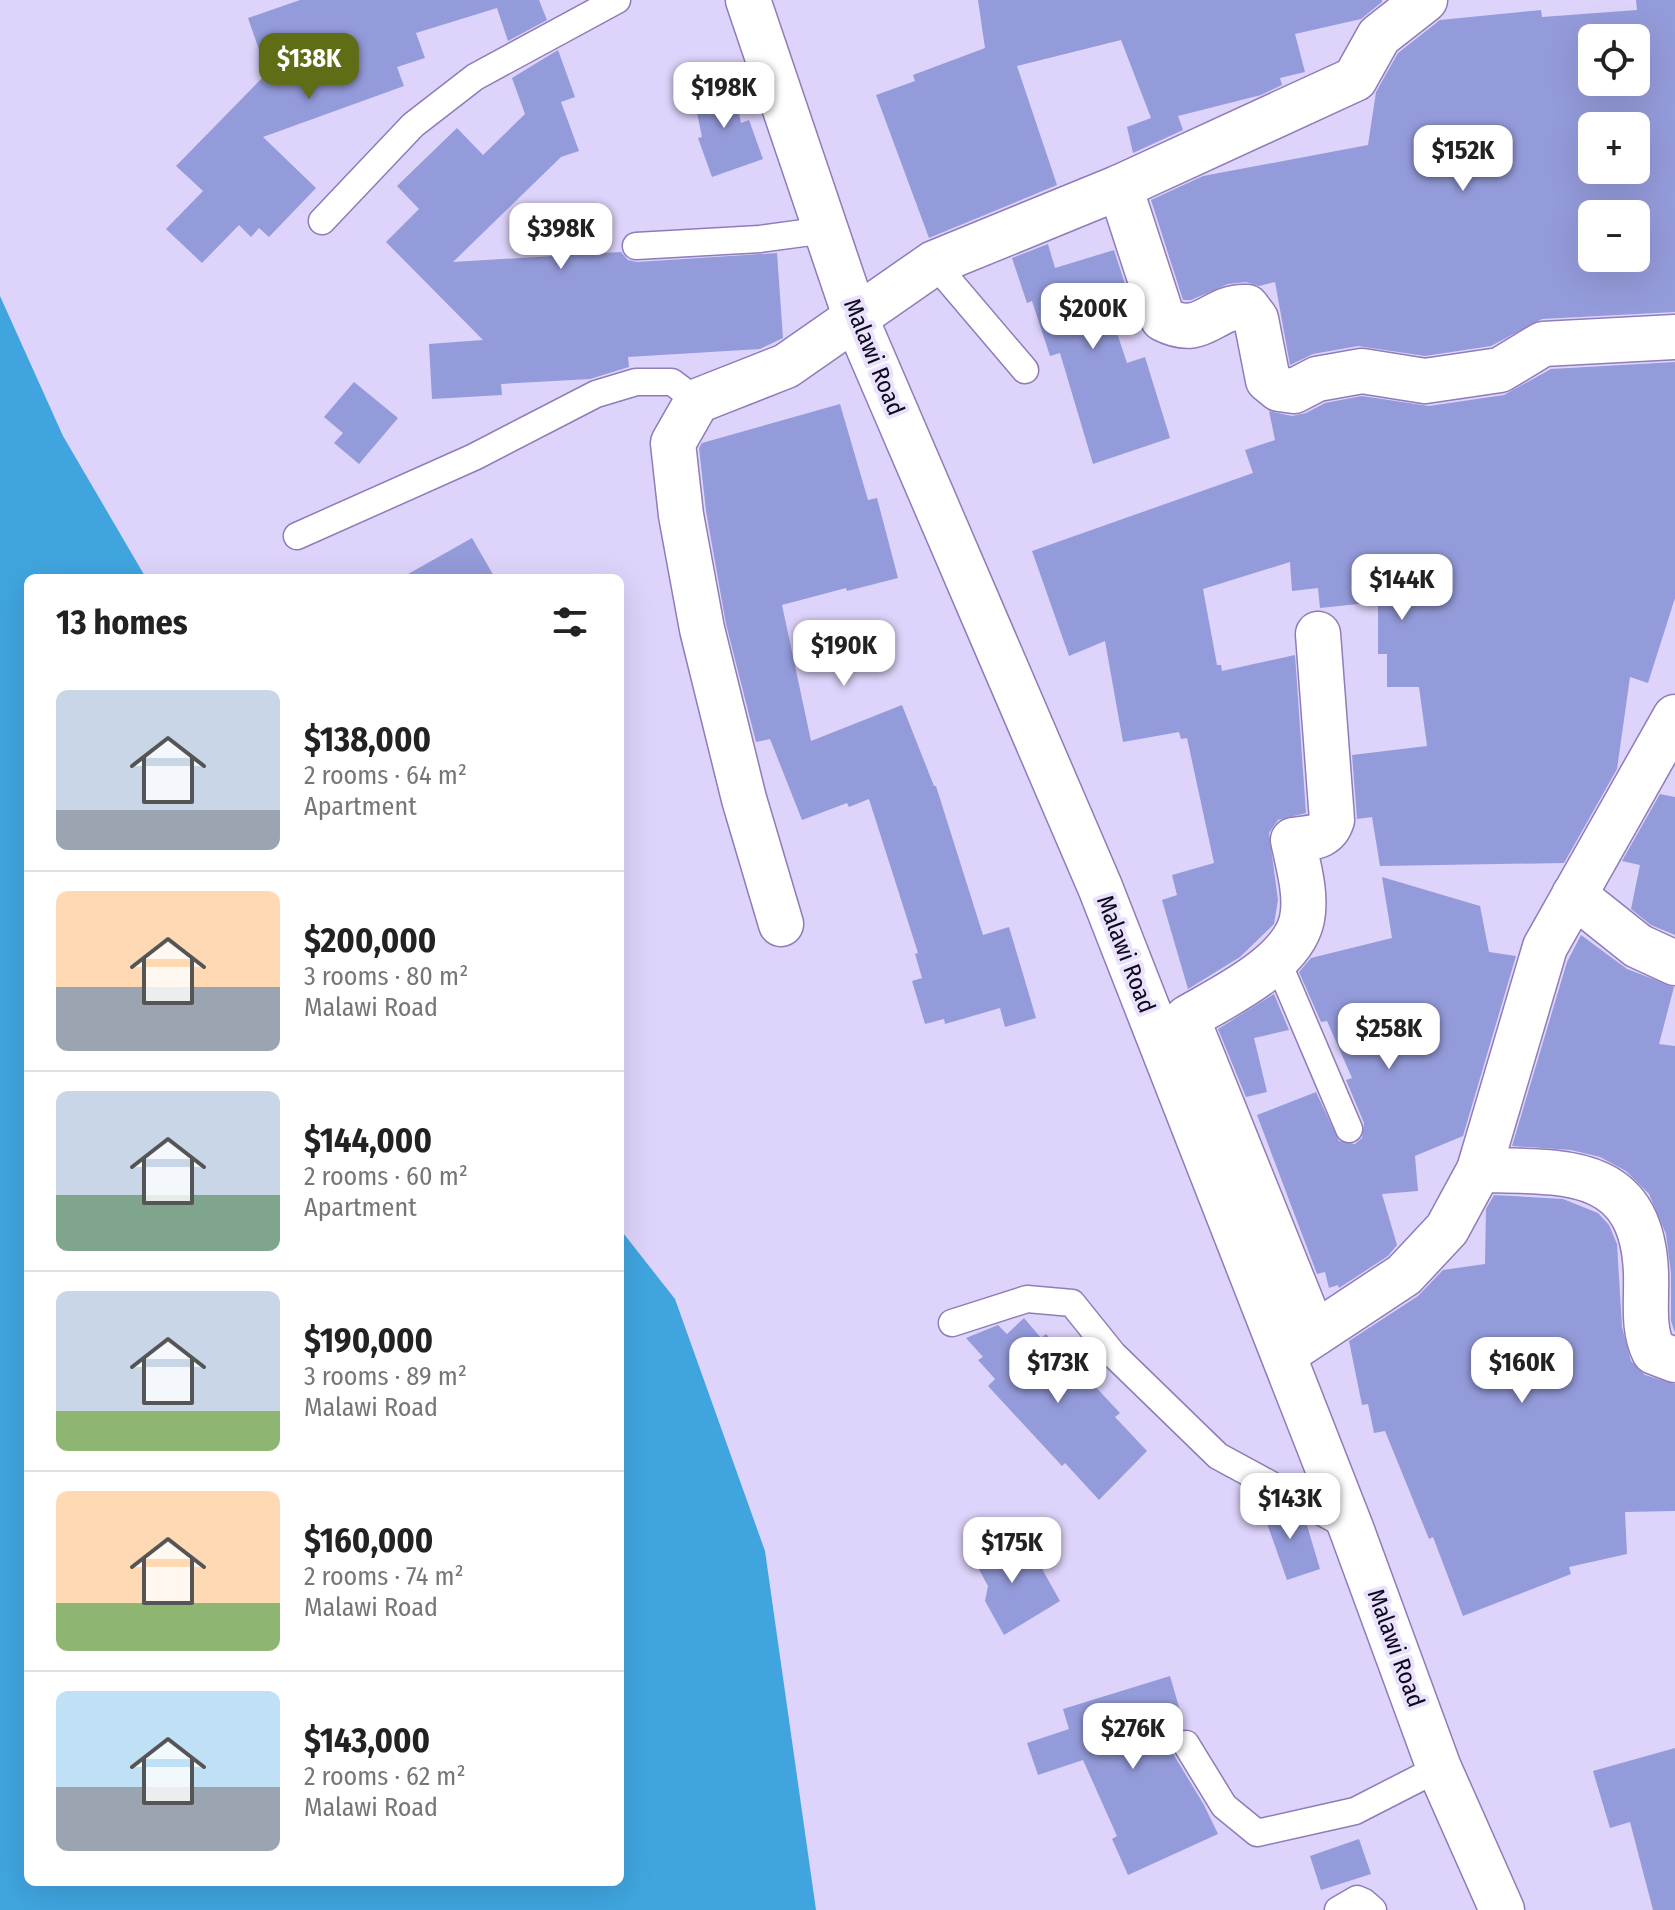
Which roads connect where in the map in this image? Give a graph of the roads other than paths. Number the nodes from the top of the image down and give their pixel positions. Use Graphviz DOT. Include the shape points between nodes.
graph roads {
  1 [pos="617,0"];
  2 [pos="748,0"];
  3 [pos="1425,0"];
  4 [pos="1120,187"];
  5 [pos="322,221"];
  6 [pos="826,230"];
  7 [pos="636,246"];
  8 [pos="934,263"];
  9 [pos="856,319"];
  10 [pos="1675,337"];
  11 [pos="1025,370"];
  12 [pos="697,401"];
  13 [pos="297,536"];
  14 [pos="1318,634"];
  15 [pos="1675,717"];
  16 [pos="1574,895"];
  17 [pos="781,924"];
  18 [pos="1277,960"];
  19 [pos="1675,963"];
  20 [pos="1349,1129"];
  21 [pos="1479,1170"];
  22 [pos="952,1323"];
  23 [pos="1298,1345"];
  24 [pos="1675,1360"];
  25 [pos="1351,1528"];
  26 [pos="1186,1744"];
  27 [pos="1439,1768"];
  28 [pos="1338,1910"];
  29 [pos="1373,1910"];
  30 [pos="1502,1910"];
  1 -- 5 [label="lane" via="475,77 413,125"];
  2 -- 6 [label="street, Malawi Road"];
  3 -- 4 [label="street" via="1379,36 1355,79"];
  4 -- 8 [label="street"];
  4 -- 10 [label="street" via="1163,319 1196,327 1234,306 1247,307 1256,319 1268,380 1279,389 1294,391 1317,379 1362,371 1425,381 1500,370 1543,344"];
  6 -- 7 [label="lane"];
  6 -- 9 [label="street, Malawi Road"];
  8 -- 9 [label="street"];
  8 -- 11 [label="lane"];
  9 -- 12 [label="street" via="786,366"];
  9 -- 23 [label="street, Malawi Road"];
  12 -- 13 [label="lane" via="672,382 636,382 596,394 474,457"];
  12 -- 17 [label="street" via="673,443 681,515 702,629"];
  14 -- 18 [label="street" via="1332,820 1321,836 1293,840 1302,919 1294,940"];
  15 -- 16 [label="street"];
  16 -- 19 [label="street" via="1638,946"];
  16 -- 21 [label="street" via="1545,947"];
  18 -- 20 [label="lane"];
  18 -- 23 [label="street" via="1187,1018"];
  21 -- 23 [label="street" via="1447,1229 1404,1275"];
  21 -- 24 [label="street" via="1562,1172 1603,1184 1631,1208 1645,1261 1645,1336 1654,1352"];
  22 -- 25 [label="lane" via="1027,1299 1072,1303 1113,1354 1218,1456"];
  23 -- 25 [label="street, Malawi Road"];
  25 -- 27 [label="street, Malawi Road"];
  26 -- 27 [label="lane" via="1224,1806 1257,1833 1355,1811"];
  27 -- 30 [label="street, Malawi Road"];
  28 -- 29 [label="lane" via="1357,1899"];
}
